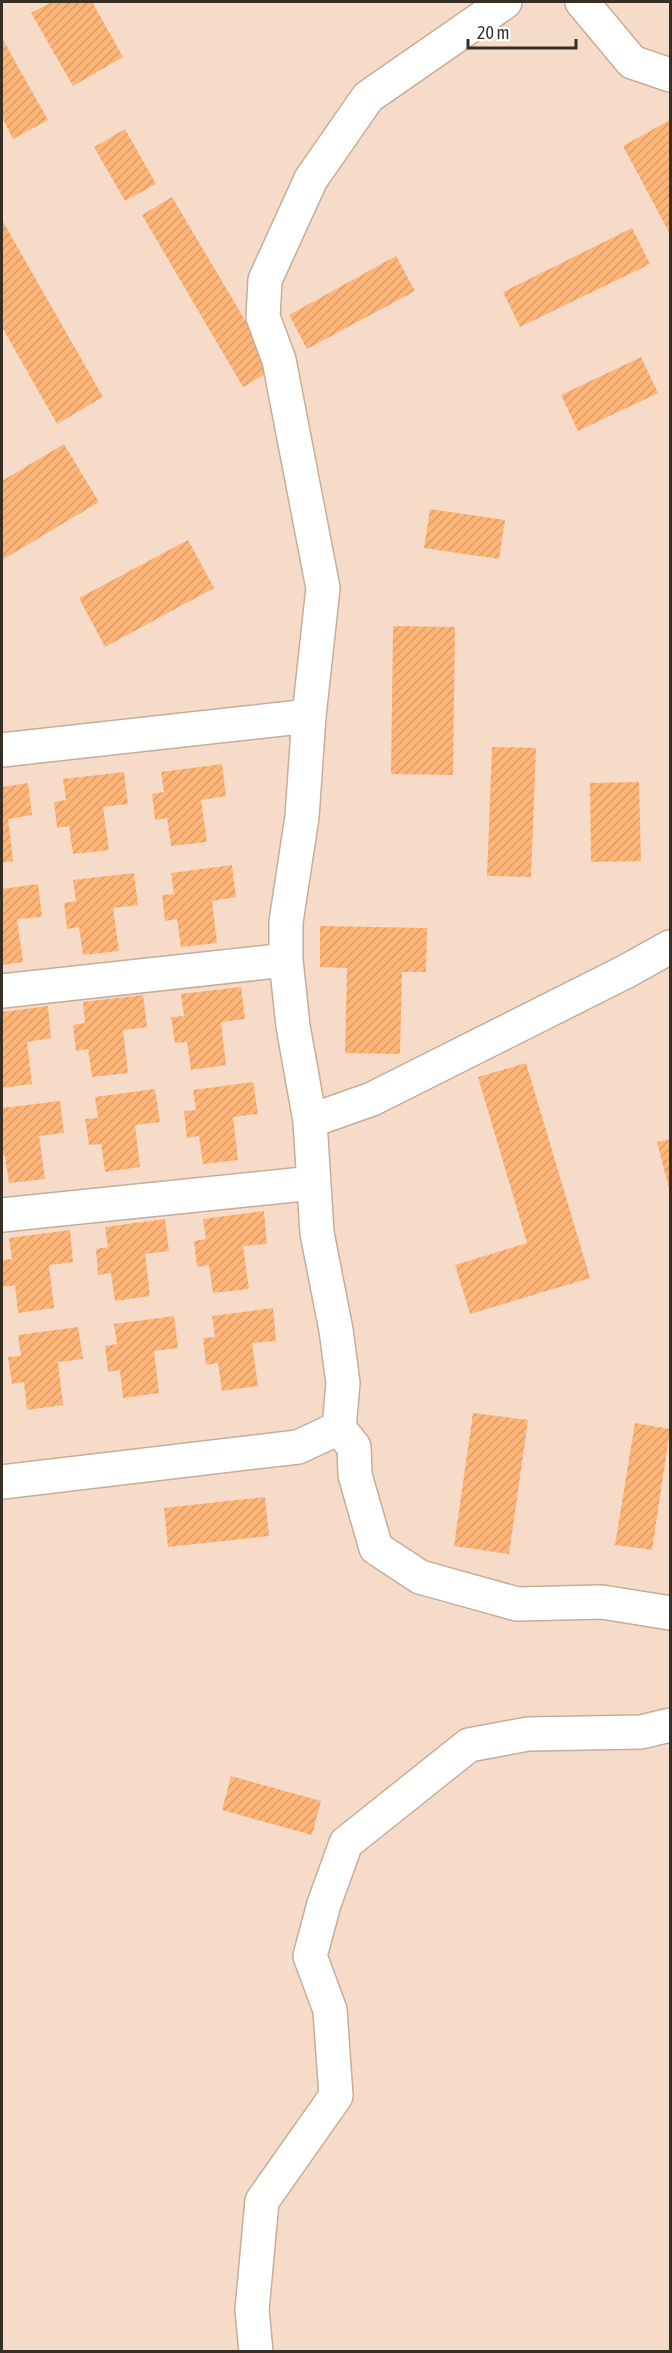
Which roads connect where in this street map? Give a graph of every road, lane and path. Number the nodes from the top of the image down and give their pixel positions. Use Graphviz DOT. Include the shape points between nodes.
graph roads {
  1 [pos="505,2"];
  2 [pos="582,2"];
  3 [pos="670,75"];
  4 [pos="309,716"];
  5 [pos="2,750"];
  6 [pos="670,947"];
  7 [pos="286,960"];
  8 [pos="2,991"];
  9 [pos="310,1121"];
  10 [pos="313,1183"];
  11 [pos="2,1215"];
  12 [pos="339,1428"];
  13 [pos="2,1482"];
  14 [pos="670,1613"];
  15 [pos="670,1725"];
  16 [pos="256,2352"];
  1 -- 4 [label="street" via="368,97 310,179 265,280 263,316 279,360 323,588"];
  2 -- 3 [label="street" via="632,62"];
  4 -- 5 [label="street"];
  4 -- 7 [label="street" via="302,817 286,922"];
  6 -- 9 [label="street" via="372,1099"];
  7 -- 8 [label="street"];
  7 -- 9 [label="street"];
  9 -- 10 [label="street"];
  10 -- 11 [label="street"];
  10 -- 12 [label="street" via="317,1233 343,1383"];
  12 -- 13 [label="street" via="298,1447"];
  12 -- 14 [label="street" via="354,1447 355,1475 376,1548 420,1577 517,1604 602,1602"];
  15 -- 16 [label="street" via="641,1732 528,1734 469,1745 346,1843 310,1956 330,2010 336,2096 262,2201 252,2310"];
}
